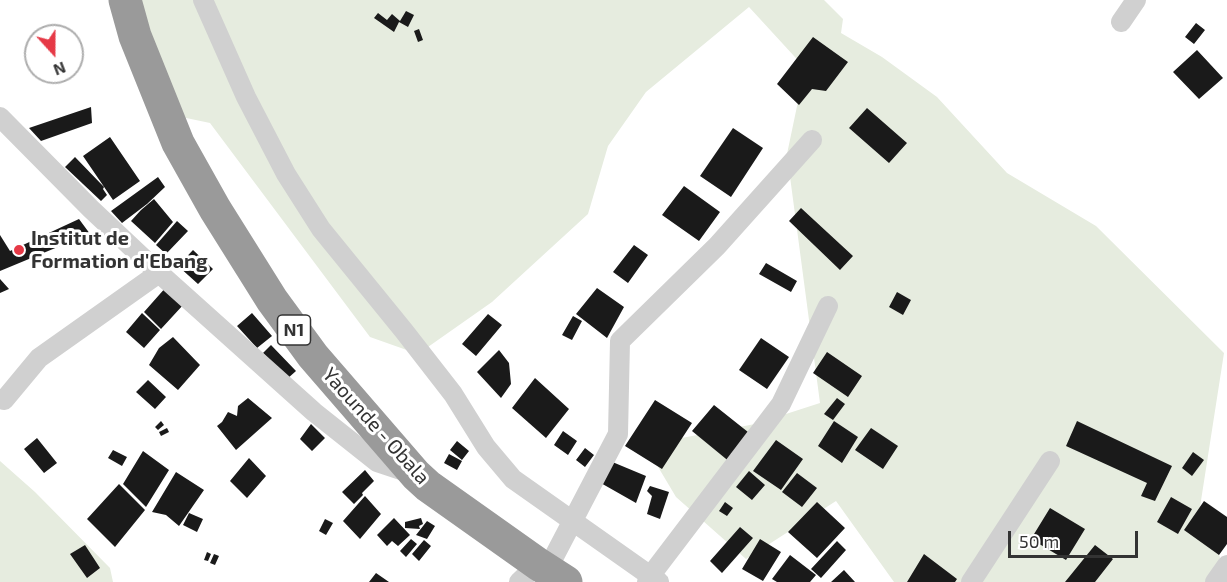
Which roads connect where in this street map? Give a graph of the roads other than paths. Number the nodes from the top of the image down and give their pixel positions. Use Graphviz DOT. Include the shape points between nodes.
graph roads {
  1 [pos="125,0"];
  2 [pos="202,0"];
  3 [pos="1136,0"];
  4 [pos="1121,22"];
  5 [pos="0,117"];
  6 [pos="812,140"];
  7 [pos="159,273"];
  8 [pos="828,306"];
  9 [pos="4,400"];
  10 [pos="1050,461"];
  11 [pos="416,475"];
  12 [pos="572,521"];
  13 [pos="1227,565"];
  14 [pos="542,574"];
  15 [pos="652,580"];
  16 [pos="971,582"];
  17 [pos="1215,582"];
  1 -- 11 [label="highway, Yaounde - Obala / N1" via="135,36 178,143 215,209 272,300 313,356"];
  2 -- 12 [label="street" via="286,174 321,229 453,394 486,447 513,479"];
  3 -- 4 [label="street"];
  5 -- 7 [label="street"];
  6 -- 12 [label="street" via="717,246 620,341 618,434"];
  7 -- 9 [label="street" via="39,358"];
  7 -- 11 [label="street" via="350,441 377,462"];
  8 -- 15 [label="street" via="781,404"];
  10 -- 16 [label="street"];
  11 -- 14 [label="highway, Yaounde - Obala / N1"];
  12 -- 14 [label="street"];
  12 -- 15 [label="street"];
  13 -- 17 [label="street"];
}
